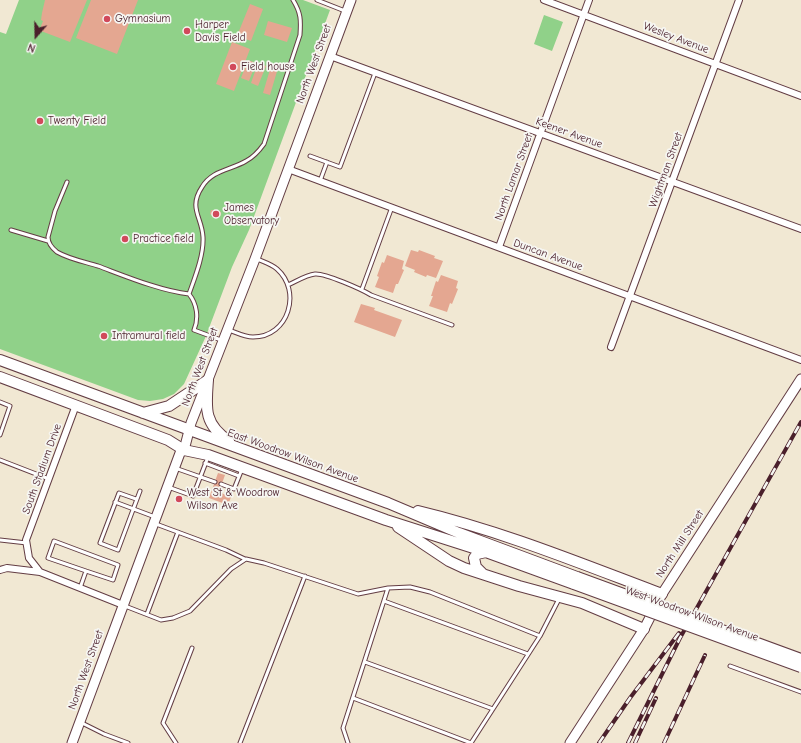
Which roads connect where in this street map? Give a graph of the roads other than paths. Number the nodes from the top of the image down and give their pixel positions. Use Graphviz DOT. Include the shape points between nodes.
graph roads {
  1 [pos="294,0"];
  2 [pos="317,0"];
  3 [pos="351,0"];
  4 [pos="544,0"];
  5 [pos="589,0"];
  6 [pos="739,0"];
  7 [pos="347,11"];
  8 [pos="584,14"];
  9 [pos="330,56"];
  10 [pos="716,64"];
  11 [pos="375,73"];
  12 [pos="801,96"];
  13 [pos="541,134"];
  14 [pos="310,156"];
  15 [pos="327,162"];
  16 [pos="288,169"];
  17 [pos="320,181"];
  18 [pos="67,182"];
  19 [pos="672,182"];
  20 [pos="392,208"];
  21 [pos="801,229"];
  22 [pos="11,230"];
  23 [pos="48,241"];
  24 [pos="499,247"];
  25 [pos="255,258"];
  26 [pos="288,285"];
  27 [pos="362,289"];
  28 [pos="189,294"];
  29 [pos="630,296"];
  30 [pos="452,325"];
  31 [pos="228,329"];
  32 [pos="223,341"];
  33 [pos="611,347"];
  34 [pos="0,360"];
  35 [pos="801,360"];
  36 [pos="0,377"];
  37 [pos="801,379"];
  38 [pos="208,380"];
  39 [pos="0,402"];
  40 [pos="76,405"];
  41 [pos="143,413"];
  42 [pos="189,430"];
  43 [pos="0,435"];
  44 [pos="184,450"];
  45 [pos="242,450"];
  46 [pos="207,459"];
  47 [pos="0,460"];
  48 [pos="174,468"];
  49 [pos="241,472"];
  50 [pos="200,477"];
  51 [pos="49,479"];
  52 [pos="215,482"];
  53 [pos="221,484"];
  54 [pos="168,487"];
  55 [pos="140,491"];
  56 [pos="136,499"];
  57 [pos="115,502"];
  58 [pos="388,503"];
  59 [pos="133,509"];
  60 [pos="155,520"];
  61 [pos="386,520"];
  62 [pos="178,532"];
  63 [pos="0,540"];
  64 [pos="27,541"];
  65 [pos="486,552"];
  66 [pos="246,559"];
  67 [pos="0,570"];
  68 [pos="86,571"];
  69 [pos="40,572"];
  70 [pos="483,574"];
  71 [pos="305,576"];
  72 [pos="576,580"];
  73 [pos="80,588"];
  74 [pos="388,588"];
  75 [pos="662,594"];
  76 [pos="560,598"];
  77 [pos="384,601"];
  78 [pos="123,606"];
  79 [pos="147,614"];
  80 [pos="644,629"];
  81 [pos="540,636"];
  82 [pos="192,648"];
  83 [pos="528,654"];
  84 [pos="801,659"];
  85 [pos="365,662"];
  86 [pos="730,666"];
  87 [pos="801,667"];
  88 [pos="801,692"];
  89 [pos="353,698"];
  90 [pos="492,710"];
  91 [pos="80,722"];
  92 [pos="72,743"];
  93 [pos="128,743"];
  94 [pos="176,743"];
  95 [pos="240,743"];
  96 [pos="348,743"];
  97 [pos="471,743"];
  98 [pos="570,743"];
  1 -- 28 [label="lane" via="300,14 300,35 264,144 259,152 245,162 212,176 198,194 195,208 203,237 197,273"];
  2 -- 7 [label="lane"];
  3 -- 7 [label="street, North West Street"];
  4 -- 8 [label="street, Wesley Avenue"];
  5 -- 8 [label="street, North Lamar Street"];
  6 -- 10 [label="street, Wightman Street"];
  7 -- 9 [label="street, North West Street"];
  8 -- 10 [label="street, Wesley Avenue"];
  8 -- 13 [label="street, North Lamar Street"];
  9 -- 11 [label="street, Keener Avenue"];
  9 -- 16 [label="street, North West Street"];
  10 -- 12 [label="street, Wesley Avenue"];
  10 -- 19 [label="street, Wightman Street"];
  11 -- 13 [label="street, Keener Avenue"];
  11 -- 15 [label="lane" via="340,167"];
  13 -- 19 [label="street, Keener Avenue"];
  13 -- 24 [label="street, North Lamar Street"];
  14 -- 15 [label="lane"];
  15 -- 17 [label="lane"];
  16 -- 17 [label="street, Duncan Avenue"];
  16 -- 25 [label="street, North West Street"];
  17 -- 20 [label="street, Duncan Avenue"];
  18 -- 23 [label="lane" via="55,211"];
  19 -- 21 [label="street, Keener Avenue"];
  19 -- 29 [label="street, Wightman Street"];
  20 -- 24 [label="street, Duncan Avenue"];
  20 -- 27 [label="lane"];
  22 -- 23 [label="lane"];
  23 -- 28 [label="lane" via="52,248 62,254"];
  24 -- 29 [label="street, Duncan Avenue"];
  25 -- 26 [label="lane" via="278,269"];
  25 -- 31 [label="street, North West Street"];
  26 -- 27 [label="lane" via="318,274"];
  26 -- 31 [label="lane" via="289,309 275,330 254,337"];
  27 -- 30 [label="lane" via="371,295"];
  28 -- 32 [label="lane" via="197,316 194,330"];
  29 -- 33 [label="street, Wightman Street"];
  29 -- 35 [label="street, Duncan Avenue"];
  31 -- 32 [label="street, North West Street"];
  32 -- 38 [label="street, North West Street"];
  34 -- 41 [label="main road, East Woodrow Wilson Avenue"];
  36 -- 40 [label="main road"];
  37 -- 75 [label="street, North Mill Street"];
  38 -- 41 [label="main road" via="169,406"];
  38 -- 42 [label="street, North West Street"];
  38 -- 45 [label="main road" via="206,410 209,418 219,434"];
  39 -- 43 [label="lane" via="10,406"];
  40 -- 44 [label="main road" via="168,440"];
  40 -- 51 [label="street, South Stadium Drive"];
  41 -- 42 [label="main road, East Woodrow Wilson Avenue"];
  42 -- 44 [label="street, North West Street"];
  42 -- 45 [label="main road, East Woodrow Wilson Avenue"];
  44 -- 46 [label="main road"];
  44 -- 48 [label="street, North West Street" via="180,453"];
  45 -- 58 [label="main road, East Woodrow Wilson Avenue"];
  46 -- 49 [label="main road"];
  46 -- 50 [label="lane"];
  47 -- 51 [label="lane"];
  48 -- 50 [label="lane"];
  48 -- 54 [label="street, North West Street"];
  49 -- 53 [label="lane" via="234,489"];
  49 -- 61 [label="main road"];
  50 -- 52 [label="lane"];
  50 -- 54 [label="lane" via="194,496"];
  51 -- 64 [label="street, South Stadium Drive"];
  54 -- 60 [label="street, North West Street"];
  55 -- 56 [label="lane"];
  56 -- 57 [label="lane" via="119,493"];
  56 -- 59 [label="lane"];
  57 -- 59 [label="lane"];
  57 -- 59 [label="lane" via="100,543 118,550"];
  58 -- 72 [label="main road, East Woodrow Wilson Avenue"];
  58 -- 75 [label="main road" via="455,519"];
  59 -- 60 [label="lane"];
  60 -- 62 [label="lane"];
  60 -- 78 [label="street, North West Street"];
  61 -- 65 [label="main road"];
  61 -- 70 [label="main road" via="449,561"];
  62 -- 66 [label="lane"];
  62 -- 79 [label="lane"];
  63 -- 64 [label="lane"];
  64 -- 69 [label="street" via="29,558"];
  65 -- 70 [label="main road" via="477,554 474,558 476,567"];
  65 -- 72 [label="main road"];
  66 -- 71 [label="lane"];
  66 -- 79 [label="lane" via="231,569 190,611 162,620"];
  67 -- 69 [label="street" via="7,568"];
  68 -- 68 [label="lane" via="113,580 118,565 54,541 48,558"];
  68 -- 73 [label="lane"];
  69 -- 73 [label="street"];
  70 -- 76 [label="main road"];
  71 -- 74 [label="lane" via="358,594"];
  71 -- 95 [label="lane"];
  72 -- 84 [label="main road, West Woodrow Wilson Avenue, bridge"];
  72 -- 87 [label="main road, West Woodrow Wilson Avenue, bridge"];
  73 -- 78 [label="street"];
  74 -- 77 [label="lane"];
  74 -- 81 [label="lane" via="410,587 430,592"];
  75 -- 80 [label="street, North Mill Street"];
  76 -- 80 [label="main road" via="582,603"];
  76 -- 81 [label="lane"];
  77 -- 83 [label="lane"];
  77 -- 85 [label="lane"];
  78 -- 79 [label="lane"];
  78 -- 91 [label="street, North West Street"];
  80 -- 98 [label="street, North Mill Street"];
  81 -- 83 [label="lane"];
  82 -- 94 [label="lane" via="162,723"];
  83 -- 90 [label="lane"];
  85 -- 89 [label="lane"];
  85 -- 90 [label="lane"];
  86 -- 88 [label="lane"];
  89 -- 96 [label="lane" via="343,728"];
  89 -- 97 [label="lane"];
  90 -- 97 [label="lane"];
  91 -- 92 [label="street, North West Street"];
  91 -- 93 [label="lane"];
}
